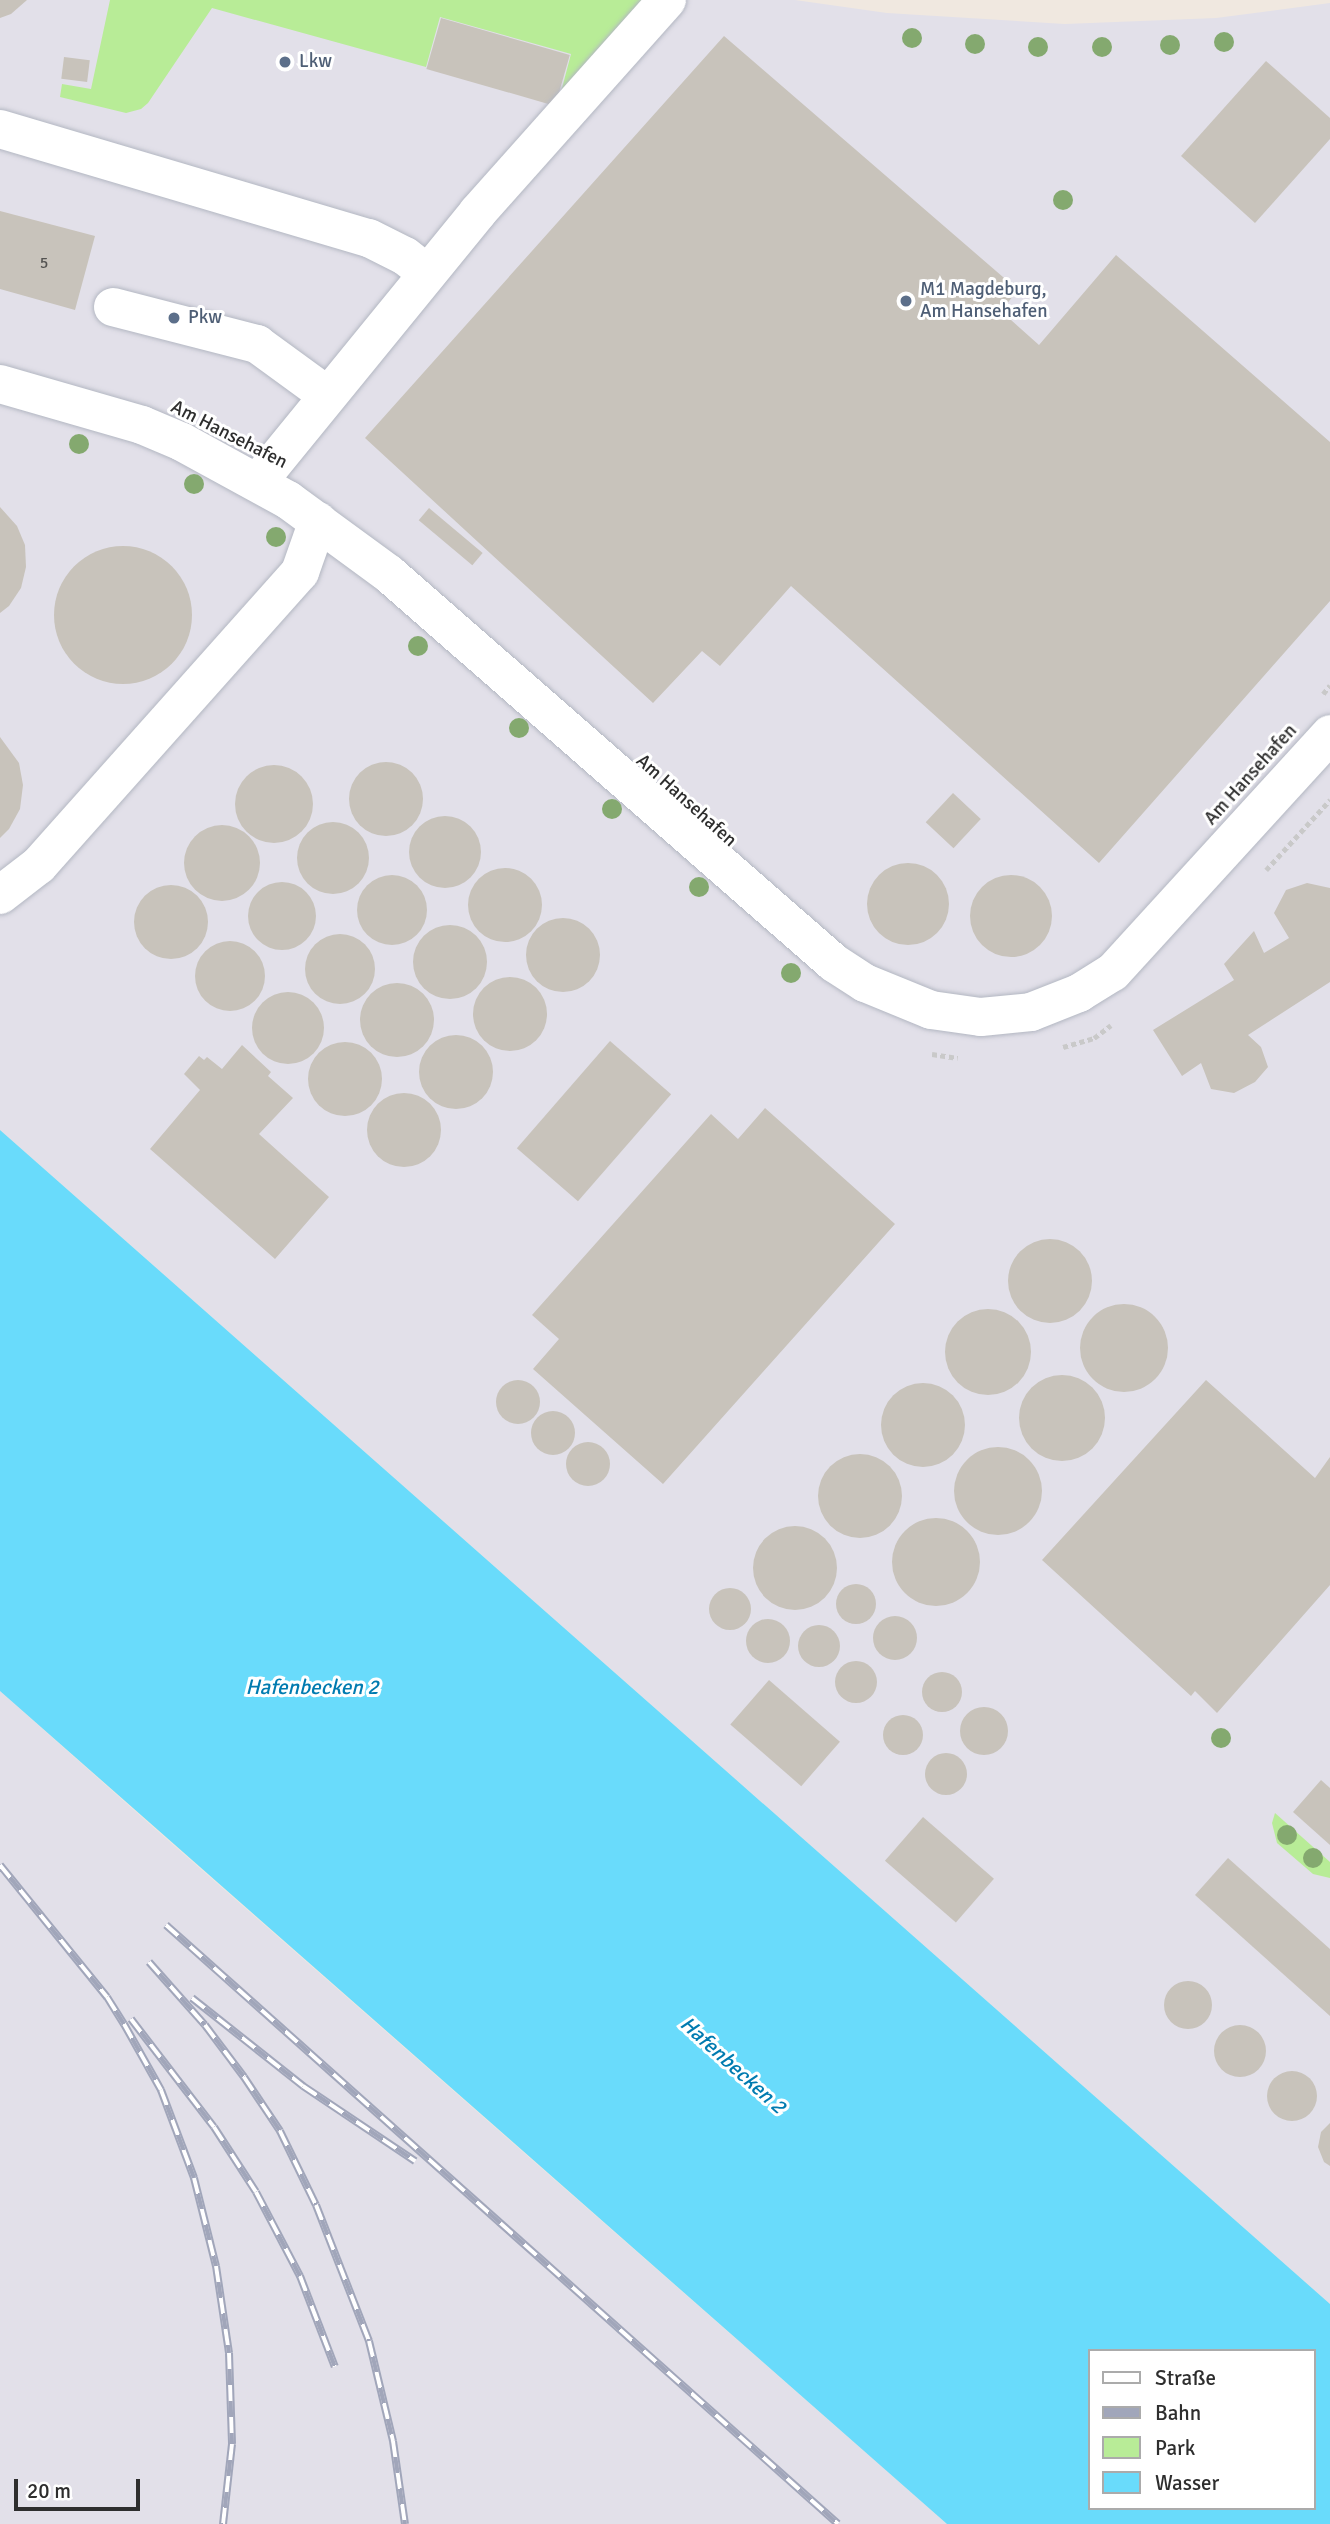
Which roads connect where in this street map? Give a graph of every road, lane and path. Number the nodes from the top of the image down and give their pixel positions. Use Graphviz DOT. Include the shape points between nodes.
graph roads {
  1 [pos="667,0"];
  2 [pos="0,129"];
  3 [pos="427,273"];
  4 [pos="113,307"];
  5 [pos="0,384"];
  6 [pos="327,395"];
  7 [pos="258,482"];
  8 [pos="318,521"];
  9 [pos="1330,685"];
  10 [pos="1321,696"];
  11 [pos="1330,734"];
  12 [pos="0,895"];
  1 -- 3 [label="street"];
  2 -- 3 [label="street" via="369,238"];
  3 -- 6 [label="street"];
  4 -- 6 [label="street" via="257,344"];
  5 -- 7 [label="street, Am Hansehafen" via="142,425"];
  6 -- 7 [label="street"];
  7 -- 8 [label="street, Am Hansehafen"];
  8 -- 11 [label="street, Am Hansehafen" via="389,574 826,957 865,984 948,1014 996,1017 1031,1012 1079,993 1113,972"];
  8 -- 12 [label="street" via="300,572 38,865"];
  9 -- 10 [label="path"];
}
